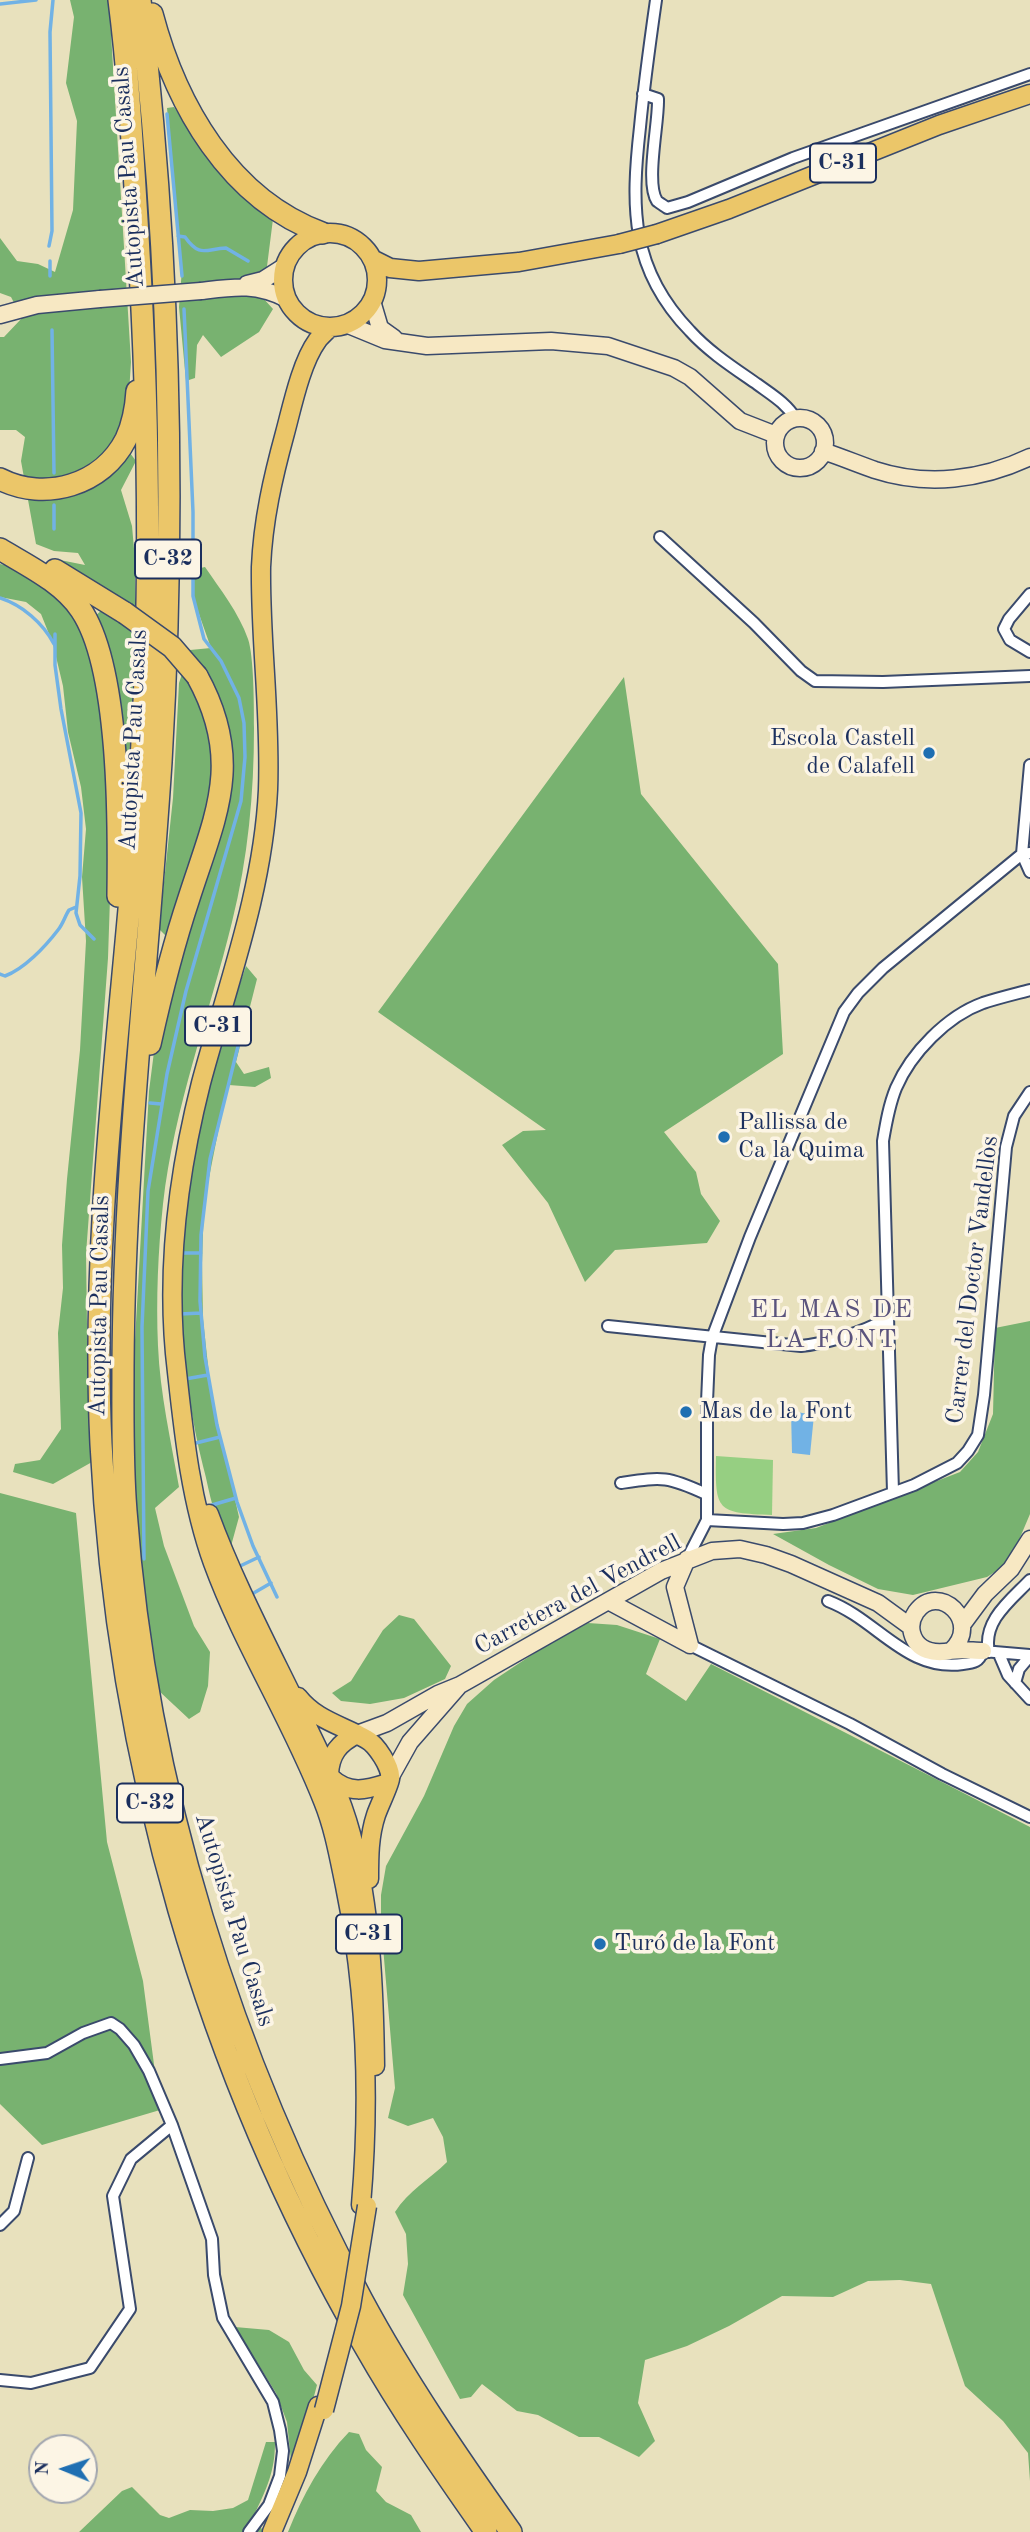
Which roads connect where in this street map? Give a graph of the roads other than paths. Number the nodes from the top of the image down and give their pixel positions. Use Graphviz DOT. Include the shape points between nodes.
graph roads {
  1 [pos="119,0"];
  2 [pos="140,0"];
  3 [pos="148,0"];
  4 [pos="656,0"];
  5 [pos="1030,74"];
  6 [pos="643,94"];
  7 [pos="1030,94"];
  8 [pos="322,233"];
  9 [pos="372,259"];
  10 [pos="285,266"];
  11 [pos="419,271"];
  12 [pos="238,287"];
  13 [pos="374,296"];
  14 [pos="287,299"];
  15 [pos="0,301"];
  16 [pos="37,305"];
  17 [pos="0,315"];
  18 [pos="301,317"];
  19 [pos="338,326"];
  20 [pos="406,344"];
  21 [pos="145,352"];
  22 [pos="305,367"];
  23 [pos="796,419"];
  24 [pos="776,435"];
  25 [pos="824,451"];
  26 [pos="1030,457"];
  27 [pos="0,479"];
  28 [pos="0,532"];
  29 [pos="660,537"];
  30 [pos="0,548"];
  31 [pos="1030,594"];
  32 [pos="1030,652"];
  33 [pos="1030,676"];
  34 [pos="1030,765"];
  35 [pos="1026,853"];
  36 [pos="1030,872"];
  37 [pos="1030,990"];
  38 [pos="118,1000"];
  39 [pos="1030,1092"];
  40 [pos="134,1117"];
  41 [pos="887,1319"];
  42 [pos="608,1326"];
  43 [pos="712,1338"];
  44 [pos="184,1423"];
  45 [pos="621,1483"];
  46 [pos="893,1492"];
  47 [pos="706,1494"];
  48 [pos="707,1520"];
  49 [pos="1030,1539"];
  50 [pos="687,1559"];
  51 [pos="1030,1580"];
  52 [pos="985,1594"];
  53 [pos="608,1601"];
  54 [pos="828,1601"];
  55 [pos="878,1603"];
  56 [pos="953,1607"];
  57 [pos="918,1609"];
  58 [pos="911,1627"];
  59 [pos="962,1629"];
  60 [pos="690,1646"];
  61 [pos="951,1651"];
  62 [pos="990,1652"];
  63 [pos="1030,1655"];
  64 [pos="262,1671"];
  65 [pos="283,1677"];
  66 [pos="1015,1683"];
  67 [pos="460,1685"];
  68 [pos="1030,1699"];
  69 [pos="357,1734"];
  70 [pos="329,1776"];
  71 [pos="389,1781"];
  72 [pos="1030,1817"];
  73 [pos="348,1901"];
  74 [pos="0,2059"];
  75 [pos="375,2098"];
  76 [pos="172,2125"];
  77 [pos="28,2158"];
  78 [pos="364,2205"];
  79 [pos="0,2225"];
  80 [pos="0,2380"];
  81 [pos="321,2408"];
  82 [pos="249,2532"];
  83 [pos="271,2532"];
  84 [pos="278,2532"];
  85 [pos="486,2532"];
  86 [pos="511,2532"];
  1 -- 21 [label="highway, Autopista Pau Casals / C-32" via="130,96"];
  2 -- 40 [label="highway, Autopista Pau Casals / C-32" via="164,270 169,549 161,764"];
  3 -- 8 [label="highway" via="168,69 202,132 267,204 289,220"];
  4 -- 6 [label="street"];
  5 -- 6 [label="street" via="667,208 657,201 653,186 658,99"];
  6 -- 23 [label="street" via="634,196 636,227 654,281 691,332 788,405"];
  7 -- 11 [label="main road, C-31, bridge" via="657,234 519,262"];
  8 -- 9 [label="main road, C-31" via="351,238"];
  8 -- 10 [label="main road" via="303,241"];
  9 -- 11 [label="main road, C-31" via="390,268"];
  9 -- 13 [label="main road"];
  10 -- 12 [label="street"];
  10 -- 14 [label="main road"];
  11 -- 13 [label="main road" via="396,277"];
  12 -- 14 [label="street" via="265,289"];
  12 -- 16 [label="street, bridge"];
  13 -- 19 [label="main road, C-31" via="361,315"];
  13 -- 20 [label="street" via="380,328"];
  14 -- 18 [label="main road, C-31"];
  15 -- 16 [label="street"];
  16 -- 17 [label="street"];
  18 -- 19 [label="main road"];
  18 -- 22 [label="main road, C-31" via="308,341"];
  19 -- 20 [label="street"];
  19 -- 22 [label="main road, C-31" via="315,342"];
  20 -- 24 [label="street" via="551,341 608,346 674,368 740,421"];
  21 -- 27 [label="highway" via="134,416 126,439 108,465 85,481 60,489 28,489"];
  21 -- 38 [label="highway, Autopista Pau Casals / C-32" via="146,655 131,887"];
  22 -- 44 [label="main road, C-31" via="273,478 264,530 262,630 268,790 260,858 244,935 190,1128 178,1200 173,1328"];
  23 -- 24 [label="street"];
  23 -- 25 [label="street" via="818,426 824,435"];
  24 -- 25 [label="street" via="777,454 790,467 810,466"];
  25 -- 26 [label="street" via="876,470 925,480 979,475"];
  28 -- 40 [label="highway, bridge" via="172,647 197,676 221,737 223,786 169,965"];
  29 -- 33 [label="street" via="815,681"];
  30 -- 38 [label="highway" via="67,593 91,627 100,656 116,782"];
  31 -- 32 [label="street" via="1004,629 1010,640"];
  34 -- 35 [label="street"];
  35 -- 36 [label="street"];
  35 -- 43 [label="street" via="883,968 844,1012"];
  37 -- 41 [label="street" via="981,1004 943,1027 897,1086 883,1141"];
  38 -- 85 [label="highway, Autopista Pau Casals / C-32" via="101,1237 101,1441 118,1634 151,1807 202,1985 284,2192 362,2342"];
  39 -- 46 [label="street, Carrer del Doctor Vandellòs" via="1014,1116 1006,1147 978,1435 957,1463"];
  40 -- 86 [label="highway, Autopista Pau Casals / C-32" via="124,1306 125,1509 150,1700 194,1892 256,2074 318,2214 407,2376"];
  41 -- 43 [label="street" via="812,1345"];
  41 -- 46 [label="street"];
  42 -- 43 [label="street"];
  43 -- 47 [label="street"];
  44 -- 64 [label="main road, C-31" via="202,1531 226,1596"];
  44 -- 65 [label="main road, C-31" via="207,1510"];
  45 -- 47 [label="street" via="660,1477"];
  46 -- 48 [label="street, Carrer del Doctor Vandellòs" via="803,1523"];
  47 -- 48 [label="street"];
  48 -- 50 [label="street"];
  49 -- 52 [label="street" via="1011,1570"];
  50 -- 53 [label="street, Carretera del Vendrell"];
  50 -- 55 [label="street, Carretera del Vendrell" via="740,1549 766,1555"];
  50 -- 60 [label="street" via="675,1587"];
  51 -- 62 [label="street" via="996,1616 988,1632"];
  52 -- 56 [label="street"];
  52 -- 59 [label="street"];
  53 -- 60 [label="street"];
  53 -- 67 [label="street, Carretera del Vendrell"];
  54 -- 62 [label="street" via="925,1662 975,1663"];
  55 -- 57 [label="street, Carretera del Vendrell"];
  55 -- 58 [label="street, Carretera del Vendrell"];
  56 -- 57 [label="street" via="939,1601"];
  56 -- 59 [label="street"];
  57 -- 58 [label="street"];
  58 -- 61 [label="street" via="922,1648 943,1654"];
  59 -- 61 [label="street"];
  59 -- 62 [label="street"];
  60 -- 72 [label="street"];
  61 -- 62 [label="street"];
  62 -- 63 [label="street"];
  62 -- 66 [label="street"];
  63 -- 66 [label="street"];
  64 -- 70 [label="main road" via="277,1686 320,1770"];
  64 -- 73 [label="main road, C-31" via="324,1802"];
  65 -- 69 [label="main road" via="306,1707"];
  65 -- 70 [label="main road, C-31"];
  66 -- 68 [label="street"];
  67 -- 69 [label="street, Carretera del Vendrell"];
  67 -- 71 [label="street, Carretera del Vendrell" via="410,1742"];
  69 -- 70 [label="main road" via="331,1758"];
  69 -- 71 [label="main road" via="376,1746"];
  70 -- 71 [label="main road" via="339,1786 353,1790"];
  70 -- 73 [label="main road" via="327,1787 345,1844"];
  70 -- 75 [label="main road, C-31" via="351,1834 366,1914"];
  71 -- 75 [label="main road" via="368,1849 379,2011"];
  73 -- 78 [label="main road, C-31" via="366,2099"];
  74 -- 76 [label="street" via="47,2053 111,2023 139,2053"];
  75 -- 78 [label="main road, C-31"];
  76 -- 80 [label="street" via="131,2159 113,2196 130,2309 90,2368 32,2383"];
  76 -- 82 [label="street" via="212,2239 223,2318 273,2402 280,2430 279,2476 269,2505"];
  77 -- 79 [label="street" via="14,2211"];
  78 -- 81 [label="main road, C-31"];
  81 -- 83 [label="main road, C-31"];
  81 -- 84 [label="main road, C-31" via="296,2491"];
}
